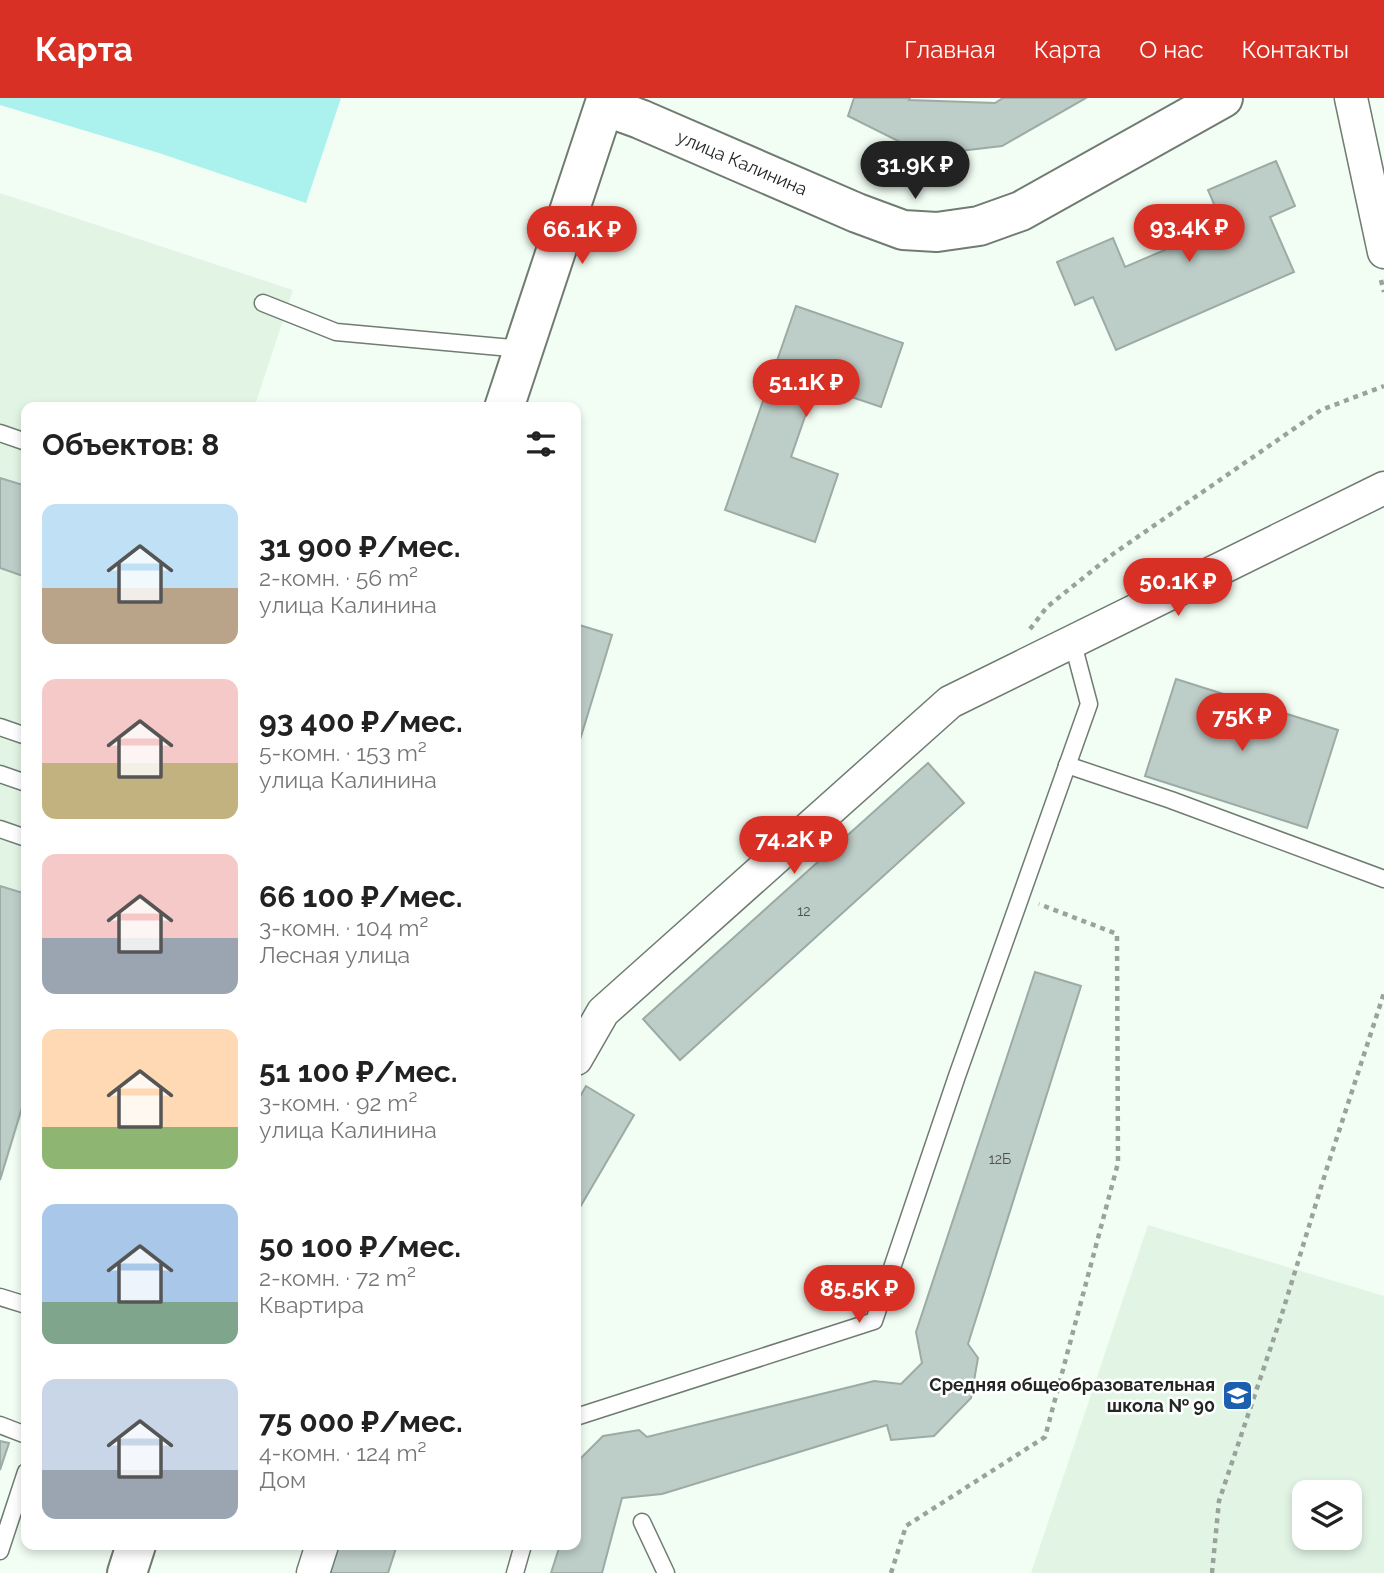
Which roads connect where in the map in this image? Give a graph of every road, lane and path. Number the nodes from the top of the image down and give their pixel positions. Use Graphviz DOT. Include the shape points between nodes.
graph roads {
  1 [pos="1223,98"];
  2 [pos="1351,98"];
  3 [pos="606,102"];
  4 [pos="1384,252"];
  5 [pos="263,303"];
  6 [pos="522,349"];
  7 [pos="1384,386"];
  8 [pos="505,402"];
  9 [pos="0,433"];
  10 [pos="21,440"];
  11 [pos="1384,488"];
  12 [pos="1024,636"];
  13 [pos="1072,640"];
  14 [pos="0,727"];
  15 [pos="21,734"];
  16 [pos="1067,765"];
  17 [pos="0,774"];
  18 [pos="21,781"];
  19 [pos="0,829"];
  20 [pos="21,836"];
  21 [pos="1384,879"];
  22 [pos="1021,897"];
  23 [pos="1384,993"];
  24 [pos="581,1050"];
  25 [pos="0,1297"];
  26 [pos="21,1303"];
  27 [pos="581,1415"];
  28 [pos="0,1425"];
  29 [pos="21,1434"];
  30 [pos="21,1487"];
  31 [pos="642,1522"];
  32 [pos="134,1550"];
  33 [pos="320,1550"];
  34 [pos="522,1550"];
  35 [pos="0,1551"];
  36 [pos="127,1573"];
  37 [pos="313,1573"];
  38 [pos="515,1573"];
  39 [pos="666,1573"];
  40 [pos="891,1573"];
  41 [pos="1212,1573"];
  1 -- 3 [label="main road, улица Калинина" via="1021,211 979,226 937,232 903,230 857,213"];
  2 -- 4 [label="street"];
  3 -- 6 [label="main road"];
  5 -- 6 [label="lane" via="336,332"];
  6 -- 8 [label="main road"];
  7 -- 12 [label="path" via="1321,410 1113,554 1047,607"];
  9 -- 10 [label="lane"];
  11 -- 13 [label="street"];
  13 -- 16 [label="lane" via="1089,704"];
  13 -- 24 [label="street" via="950,702 603,1012"];
  14 -- 15 [label="lane"];
  16 -- 21 [label="lane"];
  16 -- 22 [label="lane"];
  17 -- 18 [label="lane"];
  19 -- 20 [label="lane"];
  22 -- 27 [label="lane" via="874,1321"];
  22 -- 40 [label="path" via="1117,934 1118,1163 1045,1437 906,1526"];
  23 -- 41 [label="path" via="1219,1500"];
  25 -- 26 [label="lane"];
  28 -- 29 [label="lane"];
  30 -- 35 [label="lane"];
  31 -- 39 [label="lane"];
  32 -- 36 [label="main road"];
  33 -- 37 [label="street"];
  34 -- 38 [label="lane"];
}
